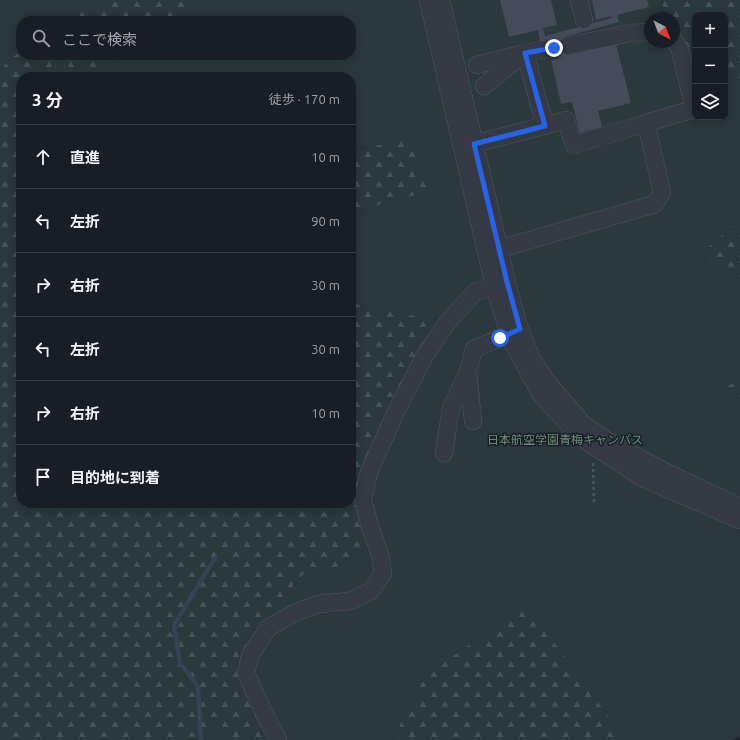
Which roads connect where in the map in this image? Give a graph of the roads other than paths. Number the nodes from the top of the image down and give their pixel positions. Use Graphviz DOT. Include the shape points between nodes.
graph roads {
  1 [pos="428,0"];
  2 [pos="441,0"];
  3 [pos="579,0"];
  4 [pos="587,32"];
  5 [pos="644,32"];
  6 [pos="679,48"];
  7 [pos="525,53"];
  8 [pos="477,65"];
  9 [pos="484,86"];
  10 [pos="646,123"];
  11 [pos="545,126"];
  12 [pos="474,144"];
  13 [pos="499,249"];
  14 [pos="500,284"];
  15 [pos="515,331"];
  16 [pos="468,372"];
  17 [pos="473,421"];
  18 [pos="444,453"];
  19 [pos="740,507"];
  20 [pos="740,520"];
  21 [pos="278,740"];
  1 -- 14 [label="lane"];
  2 -- 12 [label="lane"];
  3 -- 4 [label="lane"];
  4 -- 5 [label="lane"];
  4 -- 7 [label="lane" via="561,47"];
  6 -- 10 [label="lane" via="694,109"];
  7 -- 8 [label="lane"];
  7 -- 9 [label="lane"];
  7 -- 11 [label="lane"];
  10 -- 11 [label="lane" via="574,145 566,120"];
  10 -- 13 [label="lane" via="662,192 655,204"];
  11 -- 12 [label="lane"];
  12 -- 13 [label="lane"];
  13 -- 14 [label="lane"];
  14 -- 15 [label="lane"];
  14 -- 21 [label="lane" via="475,292 447,323 424,358 369,472 363,499 380,554 383,573 371,591 350,601 318,604 294,613 268,628 250,656 246,673"];
  15 -- 16 [label="lane" via="474,349"];
  15 -- 19 [label="lane" via="546,381 584,425 609,442"];
  15 -- 20 [label="lane" via="511,340 541,395 580,437 642,478"];
  16 -- 17 [label="lane"];
  16 -- 18 [label="lane" via="451,408"];
}
